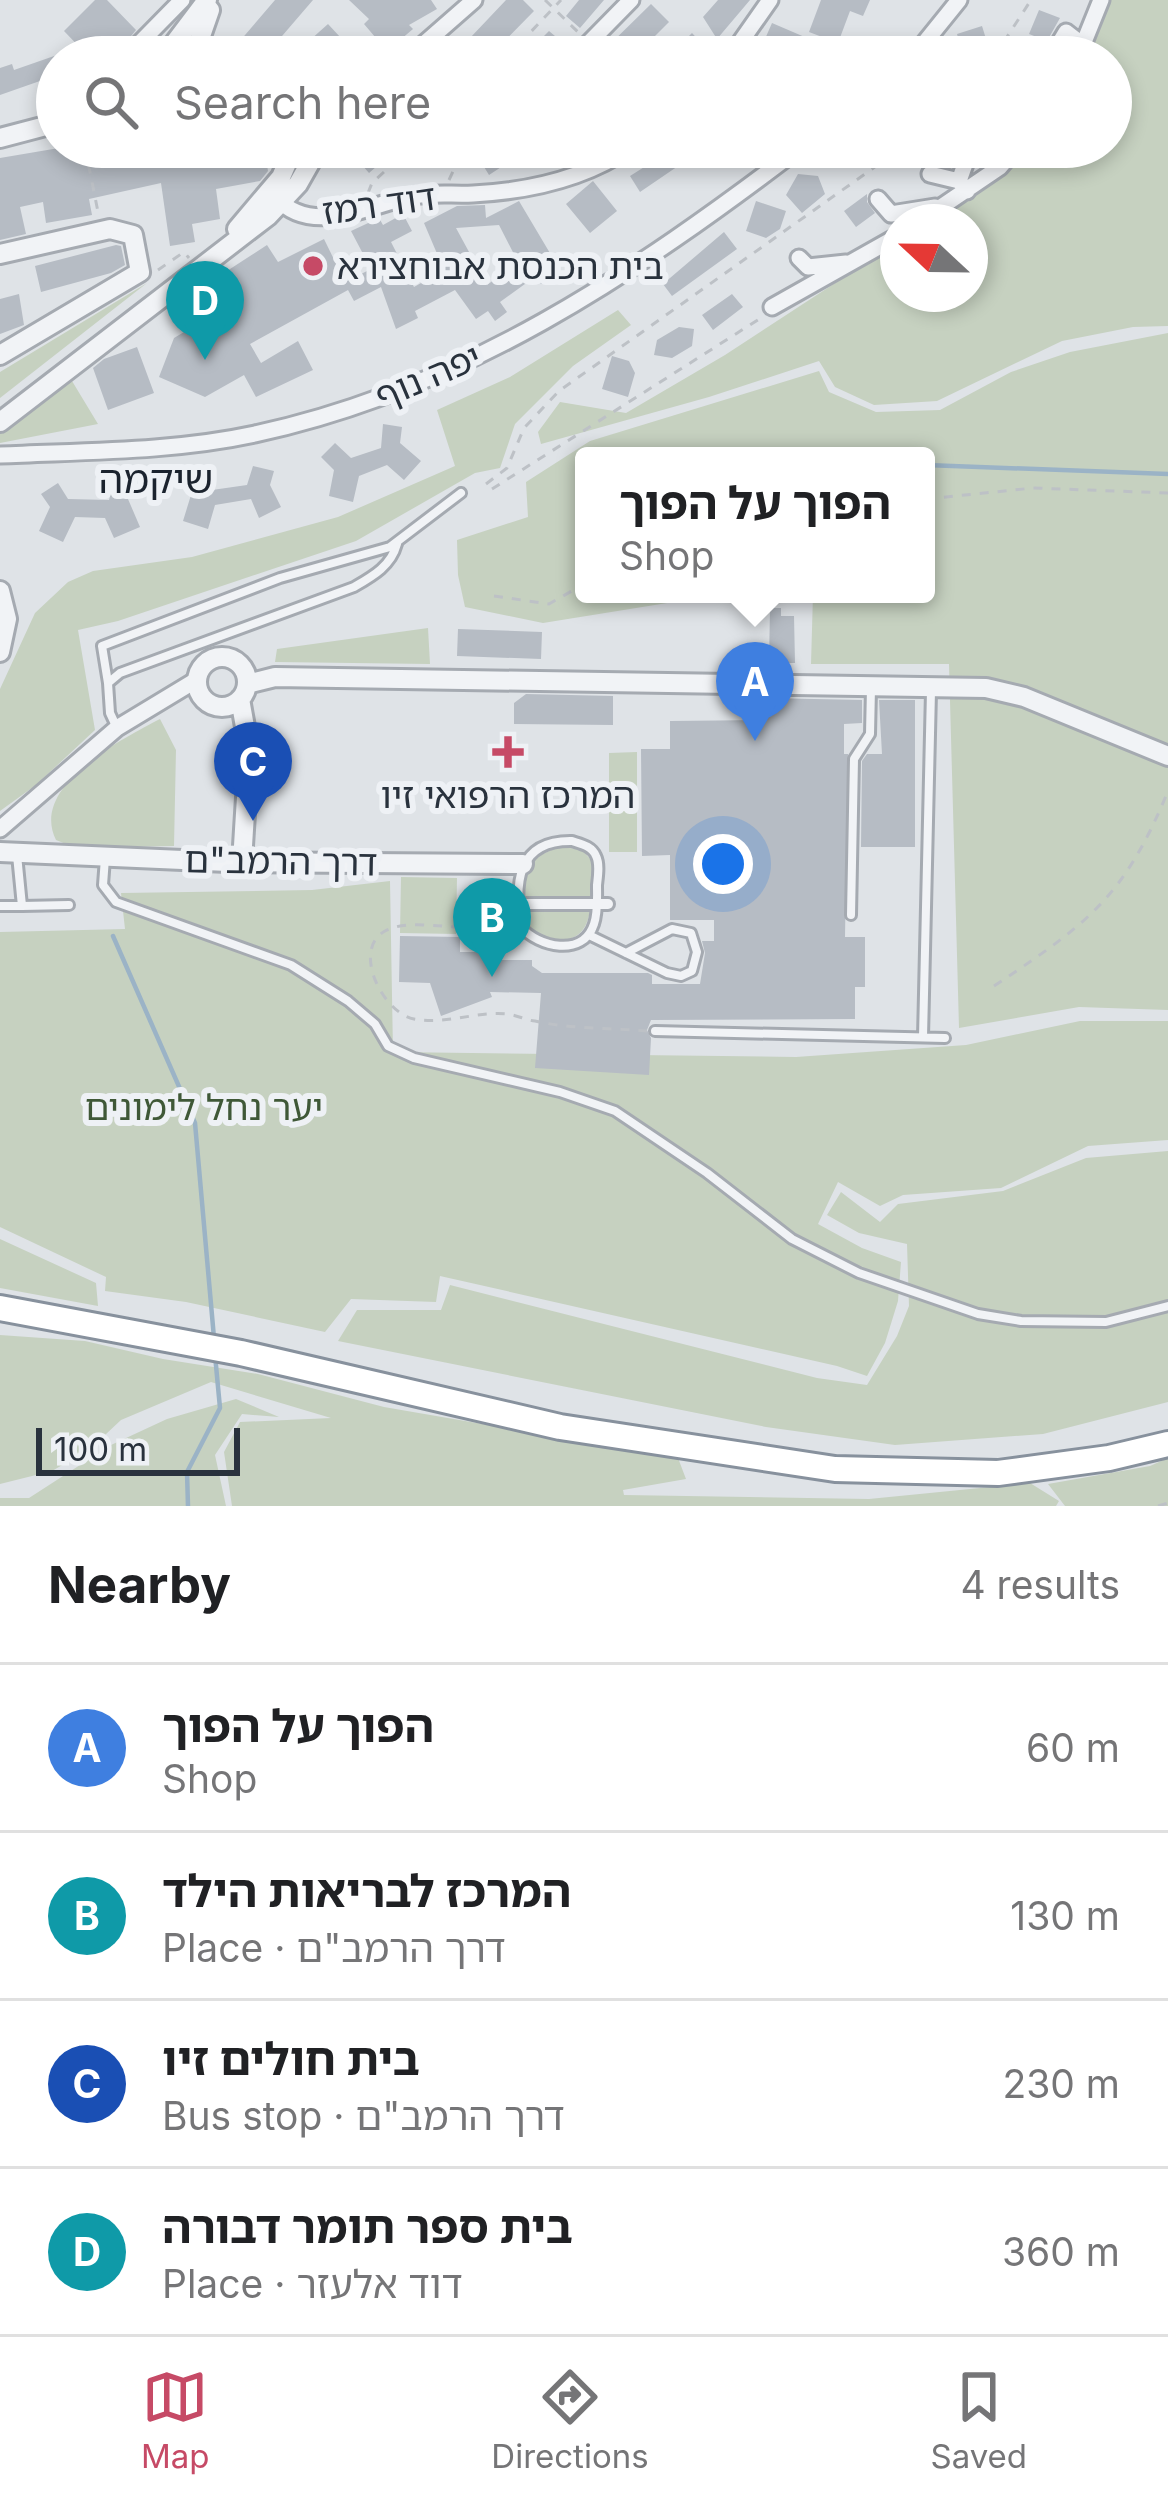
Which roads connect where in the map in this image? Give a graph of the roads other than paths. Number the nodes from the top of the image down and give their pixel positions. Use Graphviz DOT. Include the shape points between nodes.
graph roads {
  1 [pos="182,0"];
  2 [pos="211,0"];
  3 [pos="474,0"];
  4 [pos="631,0"];
  5 [pos="770,0"];
  6 [pos="959,0"];
  7 [pos="1101,0"];
  8 [pos="147,36"];
  9 [pos="179,36"];
  10 [pos="199,36"];
  11 [pos="433,36"];
  12 [pos="596,36"];
  13 [pos="745,36"];
  14 [pos="930,36"];
  15 [pos="1087,36"];
  16 [pos="36,129"];
  17 [pos="0,138"];
  18 [pos="288,168"];
  19 [pos="308,168"];
  20 [pos="595,168"];
  21 [pos="771,168"];
  22 [pos="966,168"];
  23 [pos="998,168"];
  24 [pos="930,174"];
  25 [pos="963,186"];
  26 [pos="276,198"];
  27 [pos="878,199"];
  28 [pos="882,204"];
  29 [pos="946,204"];
  30 [pos="880,247"];
  31 [pos="0,254"];
  32 [pos="799,258"];
  33 [pos="855,262"];
  34 [pos="772,307"];
  35 [pos="0,356"];
  36 [pos="0,422"];
  37 [pos="0,455"];
  38 [pos="460,493"];
  39 [pos="397,542"];
  40 [pos="0,591"];
  41 [pos="0,652"];
  42 [pos="108,683"];
  43 [pos="199,686"];
  44 [pos="871,687"];
  45 [pos="932,688"];
  46 [pos="238,689"];
  47 [pos="117,728"];
  48 [pos="1168,755"];
  49 [pos="0,829"];
  50 [pos="8,853"];
  51 [pos="100,857"];
  52 [pos="235,862"];
  53 [pos="523,864"];
  54 [pos="520,904"];
  55 [pos="602,904"];
  56 [pos="69,905"];
  57 [pos="0,906"];
  58 [pos="22,906"];
  59 [pos="851,915"];
  60 [pos="589,934"];
  61 [pos="626,953"];
  62 [pos="655,1031"];
  63 [pos="923,1037"];
  64 [pos="944,1038"];
  65 [pos="1168,1306"];
  66 [pos="0,1309"];
  67 [pos="1168,1444"];
  1 -- 8 [label="street"];
  2 -- 9 [label="street"];
  2 -- 10 [label="street"];
  3 -- 11 [label="street"];
  4 -- 12 [label="street"];
  5 -- 13 [label="street"];
  6 -- 14 [label="street"];
  7 -- 15 [label="street"];
  16 -- 17 [label="street"];
  18 -- 26 [label="street"];
  19 -- 26 [label="street"];
  20 -- 26 [label="street, דוד רמז" via="542,184 410,196 361,212 309,215"];
  21 -- 37 [label="street, יפה נוף" via="580,304 362,405 203,442"];
  22 -- 25 [label="street"];
  23 -- 25 [label="street"];
  24 -- 25 [label="street"];
  25 -- 29 [label="street"];
  26 -- 36 [label="street"];
  27 -- 28 [label="street"];
  30 -- 33 [label="street"];
  31 -- 35 [label="street" via="110,229 133,235 140,272"];
  32 -- 33 [label="street" via="808,267"];
  33 -- 34 [label="street"];
  38 -- 39 [label="lane"];
  39 -- 42 [label="lane" via="379,572 355,587"];
  39 -- 42 [label="lane" via="102,646"];
  40 -- 41 [label="street" via="7,619"];
  42 -- 47 [label="lane"];
  43 -- 46 [label="street" via="209,703"];
  43 -- 46 [label="street" via="212,659 229,658"];
  43 -- 47 [label="street"];
  44 -- 45 [label="street"];
  44 -- 46 [label="street" via="275,677"];
  44 -- 59 [label="lane" via="870,734 854,759"];
  45 -- 48 [label="street" via="1024,697"];
  45 -- 63 [label="lane"];
  46 -- 52 [label="street" via="249,749"];
  47 -- 49 [label="street"];
  50 -- 51 [label="street, דרך הרמב\"ם"];
  50 -- 58 [label="lane"];
  51 -- 52 [label="street, דרך הרמב\"ם"];
  51 -- 65 [label="lane" via="103,886 116,902 291,965 348,1001 388,1046 414,1058 615,1111 832,1262 978,1314 1021,1321 1106,1322"];
  52 -- 53 [label="street, דרך הרמב\"ם"];
  53 -- 54 [label="lane"];
  53 -- 55 [label="lane" via="548,843 584,844 596,854"];
  54 -- 55 [label="street"];
  54 -- 60 [label="lane" via="521,927 538,942 565,946"];
  55 -- 60 [label="lane"];
  56 -- 58 [label="lane"];
  57 -- 58 [label="lane"];
  60 -- 61 [label="lane"];
  61 -- 61 [label="lane" via="681,976 692,970 697,944 691,933 672,929"];
  62 -- 63 [label="lane"];
  63 -- 64 [label="lane"];
  66 -- 67 [label="highway" via="241,1352 560,1427 836,1468 998,1473"];
}
